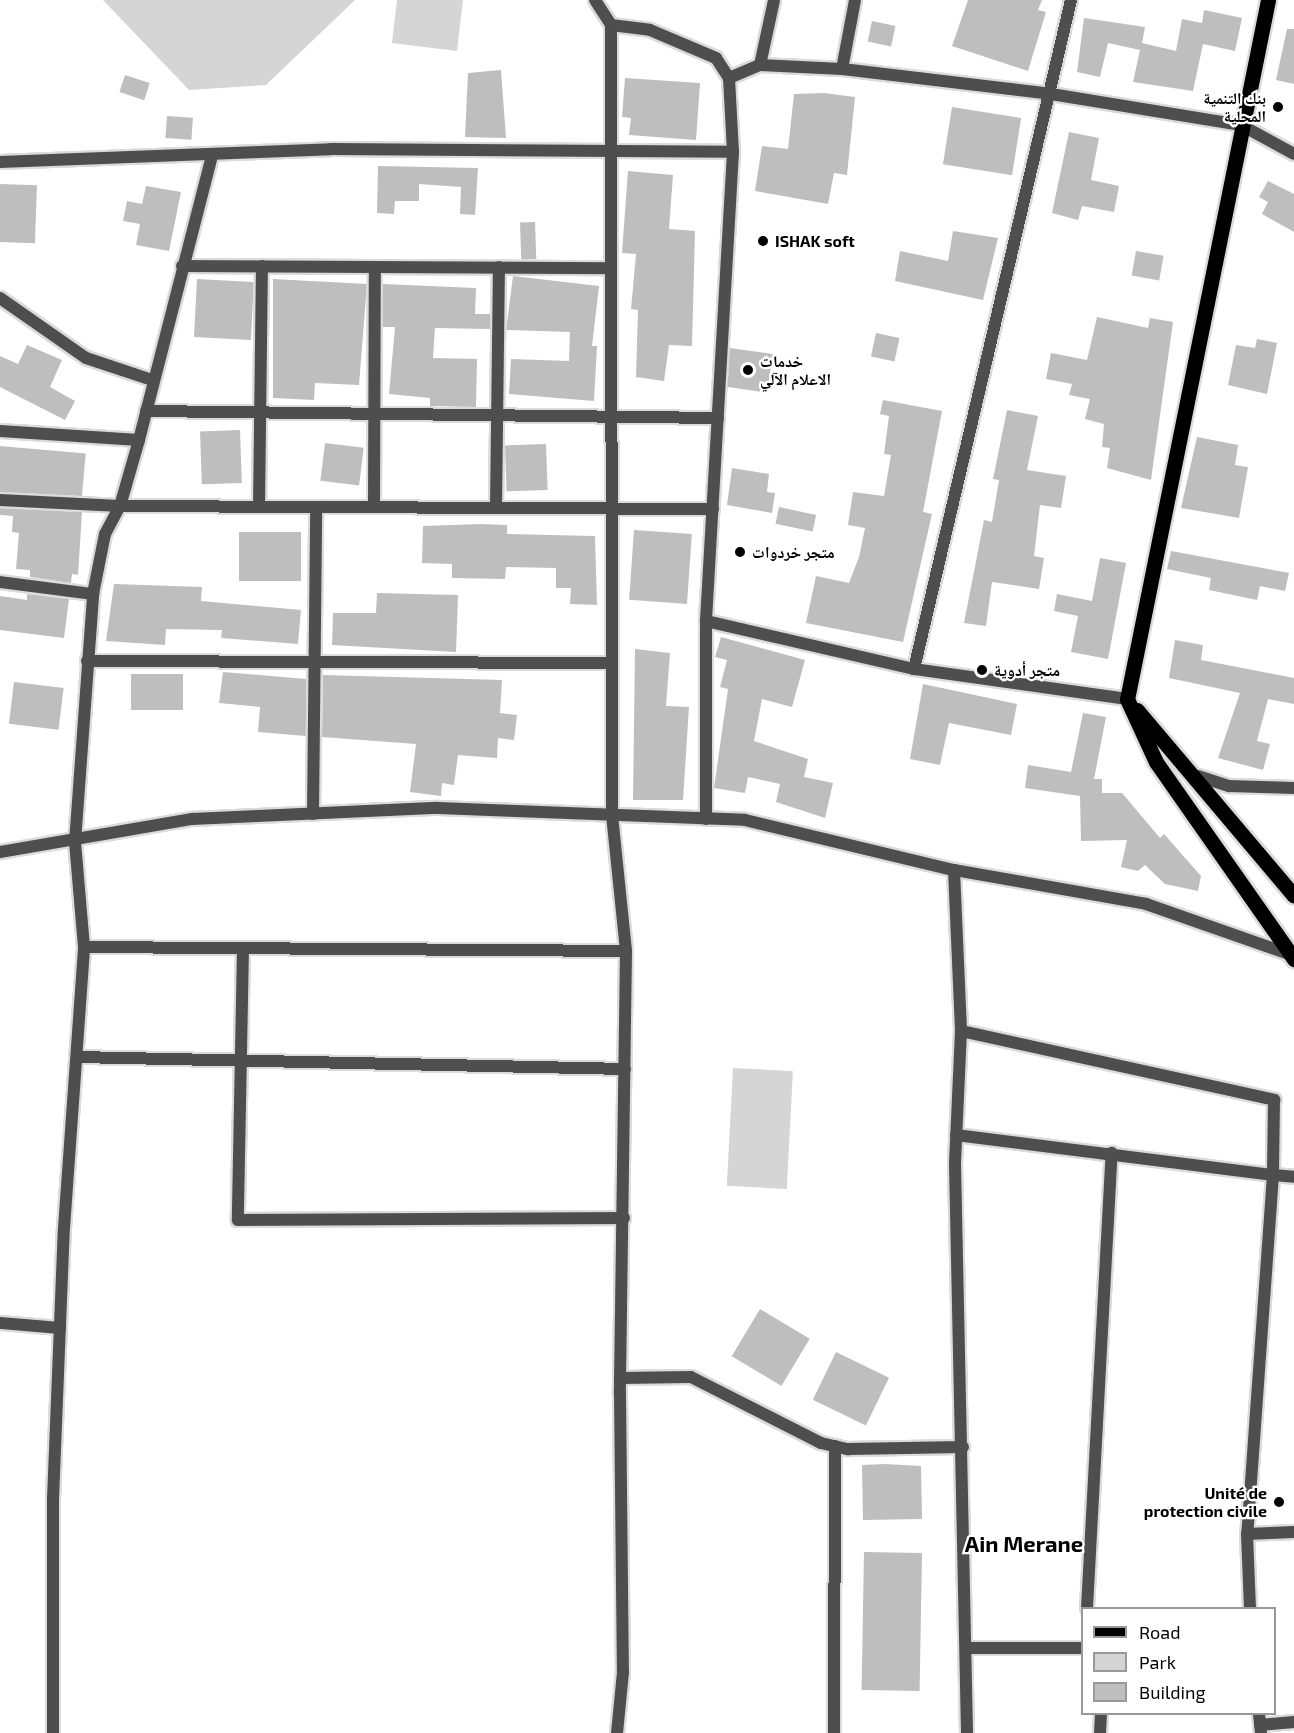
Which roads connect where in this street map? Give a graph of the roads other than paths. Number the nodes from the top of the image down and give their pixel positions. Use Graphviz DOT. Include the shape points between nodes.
graph roads {
  1 [pos="595,0"];
  2 [pos="774,0"];
  3 [pos="855,0"];
  4 [pos="1071,0"];
  5 [pos="1268,0"];
  6 [pos="611,26"];
  7 [pos="760,65"];
  8 [pos="842,69"];
  9 [pos="729,78"];
  10 [pos="1051,94"];
  11 [pos="1241,124"];
  12 [pos="610,150"];
  13 [pos="733,152"];
  14 [pos="1294,154"];
  15 [pos="212,155"];
  16 [pos="0,162"];
  17 [pos="182,266"];
  18 [pos="262,266"];
  19 [pos="375,267"];
  20 [pos="499,267"];
  21 [pos="611,268"];
  22 [pos="0,298"];
  23 [pos="152,380"];
  24 [pos="146,411"];
  25 [pos="260,412"];
  26 [pos="374,413"];
  27 [pos="497,415"];
  28 [pos="612,416"];
  29 [pos="718,418"];
  30 [pos="0,431"];
  31 [pos="139,440"];
  32 [pos="0,500"];
  33 [pos="120,506"];
  34 [pos="259,507"];
  35 [pos="316,507"];
  36 [pos="375,507"];
  37 [pos="496,508"];
  38 [pos="614,508"];
  39 [pos="713,509"];
  40 [pos="0,582"];
  41 [pos="93,594"];
  42 [pos="706,621"];
  43 [pos="314,659"];
  44 [pos="87,661"];
  45 [pos="612,663"];
  46 [pos="914,669"];
  47 [pos="1127,699"];
  48 [pos="1198,776"];
  49 [pos="1294,788"];
  50 [pos="314,814"];
  51 [pos="612,815"];
  52 [pos="706,819"];
  53 [pos="75,842"];
  54 [pos="0,852"];
  55 [pos="954,870"];
  56 [pos="1294,896"];
  57 [pos="84,947"];
  58 [pos="243,948"];
  59 [pos="626,951"];
  60 [pos="1292,956"];
  61 [pos="961,1030"];
  62 [pos="77,1057"];
  63 [pos="239,1060"];
  64 [pos="625,1069"];
  65 [pos="956,1135"];
  66 [pos="1112,1153"];
  67 [pos="1273,1175"];
  68 [pos="1294,1177"];
  69 [pos="624,1218"];
  70 [pos="0,1323"];
  71 [pos="60,1328"];
  72 [pos="620,1378"];
  73 [pos="835,1446"];
  74 [pos="963,1446"];
  75 [pos="1294,1532"];
  76 [pos="1247,1534"];
  77 [pos="1087,1607"];
  78 [pos="1250,1607"];
  79 [pos="966,1648"];
  80 [pos="1081,1648"];
  81 [pos="1101,1715"];
  82 [pos="1294,1722"];
  83 [pos="1260,1724"];
  84 [pos="53,1733"];
  85 [pos="617,1733"];
  86 [pos="834,1733"];
  87 [pos="967,1733"];
  88 [pos="1100,1733"];
  1 -- 6 [label="street"];
  2 -- 7 [label="street"];
  3 -- 8 [label="street"];
  4 -- 10 [label="street"];
  5 -- 11 [label="main road"];
  6 -- 9 [label="street" via="650,30 716,58"];
  6 -- 12 [label="street"];
  7 -- 8 [label="street"];
  7 -- 9 [label="street"];
  8 -- 10 [label="street"];
  9 -- 13 [label="street"];
  10 -- 11 [label="street"];
  10 -- 46 [label="street"];
  11 -- 14 [label="street"];
  11 -- 47 [label="main road"];
  12 -- 13 [label="street"];
  12 -- 15 [label="street" via="366,148"];
  12 -- 21 [label="street"];
  13 -- 29 [label="street"];
  15 -- 16 [label="street"];
  15 -- 17 [label="street"];
  17 -- 18 [label="street"];
  17 -- 23 [label="street"];
  18 -- 19 [label="street"];
  18 -- 25 [label="street"];
  19 -- 20 [label="street"];
  19 -- 26 [label="street"];
  20 -- 21 [label="street"];
  20 -- 27 [label="street"];
  21 -- 28 [label="street"];
  22 -- 23 [label="street" via="87,358"];
  23 -- 24 [label="street"];
  24 -- 25 [label="street"];
  24 -- 31 [label="street"];
  25 -- 26 [label="street"];
  25 -- 34 [label="street"];
  26 -- 27 [label="street"];
  26 -- 36 [label="street"];
  27 -- 28 [label="street"];
  27 -- 37 [label="street"];
  28 -- 29 [label="street"];
  28 -- 38 [label="street"];
  29 -- 39 [label="street"];
  30 -- 31 [label="street"];
  31 -- 33 [label="street"];
  32 -- 33 [label="street"];
  33 -- 34 [label="street"];
  33 -- 41 [label="street" via="105,534"];
  34 -- 35 [label="street"];
  35 -- 36 [label="street"];
  35 -- 43 [label="street"];
  36 -- 37 [label="street"];
  37 -- 38 [label="street"];
  38 -- 39 [label="street"];
  38 -- 45 [label="street"];
  39 -- 42 [label="street"];
  40 -- 41 [label="street"];
  41 -- 44 [label="street"];
  42 -- 46 [label="street"];
  42 -- 52 [label="street"];
  43 -- 44 [label="street"];
  43 -- 45 [label="street"];
  43 -- 50 [label="street"];
  44 -- 53 [label="street"];
  45 -- 51 [label="street"];
  46 -- 47 [label="street"];
  47 -- 48 [label="main road"];
  47 -- 60 [label="main road" via="1156,762"];
  48 -- 49 [label="street" via="1229,786"];
  48 -- 56 [label="main road"];
  50 -- 51 [label="street" via="438,808"];
  50 -- 53 [label="street" via="192,819"];
  51 -- 52 [label="street"];
  51 -- 59 [label="street"];
  52 -- 55 [label="street" via="744,820"];
  53 -- 54 [label="street"];
  53 -- 57 [label="street"];
  55 -- 60 [label="street" via="1146,904"];
  55 -- 61 [label="street"];
  57 -- 58 [label="street"];
  57 -- 62 [label="street"];
  58 -- 59 [label="street"];
  58 -- 63 [label="street"];
  59 -- 64 [label="street"];
  61 -- 65 [label="street"];
  61 -- 67 [label="street" via="1274,1101"];
  62 -- 63 [label="street"];
  62 -- 71 [label="street"];
  63 -- 64 [label="street"];
  63 -- 69 [label="street" via="238,1220"];
  64 -- 69 [label="street"];
  65 -- 66 [label="street"];
  65 -- 74 [label="street"];
  66 -- 67 [label="street"];
  66 -- 77 [label="street"];
  67 -- 68 [label="street"];
  67 -- 76 [label="street"];
  69 -- 72 [label="street"];
  70 -- 71 [label="street"];
  71 -- 84 [label="street"];
  72 -- 73 [label="street" via="691,1377"];
  72 -- 85 [label="street" via="623,1672"];
  73 -- 74 [label="street"];
  73 -- 86 [label="street"];
  74 -- 79 [label="street"];
  75 -- 76 [label="street"];
  76 -- 78 [label="street"];
  79 -- 80 [label="street"];
  79 -- 87 [label="street"];
  81 -- 88 [label="street"];
  82 -- 83 [label="street"];
}
